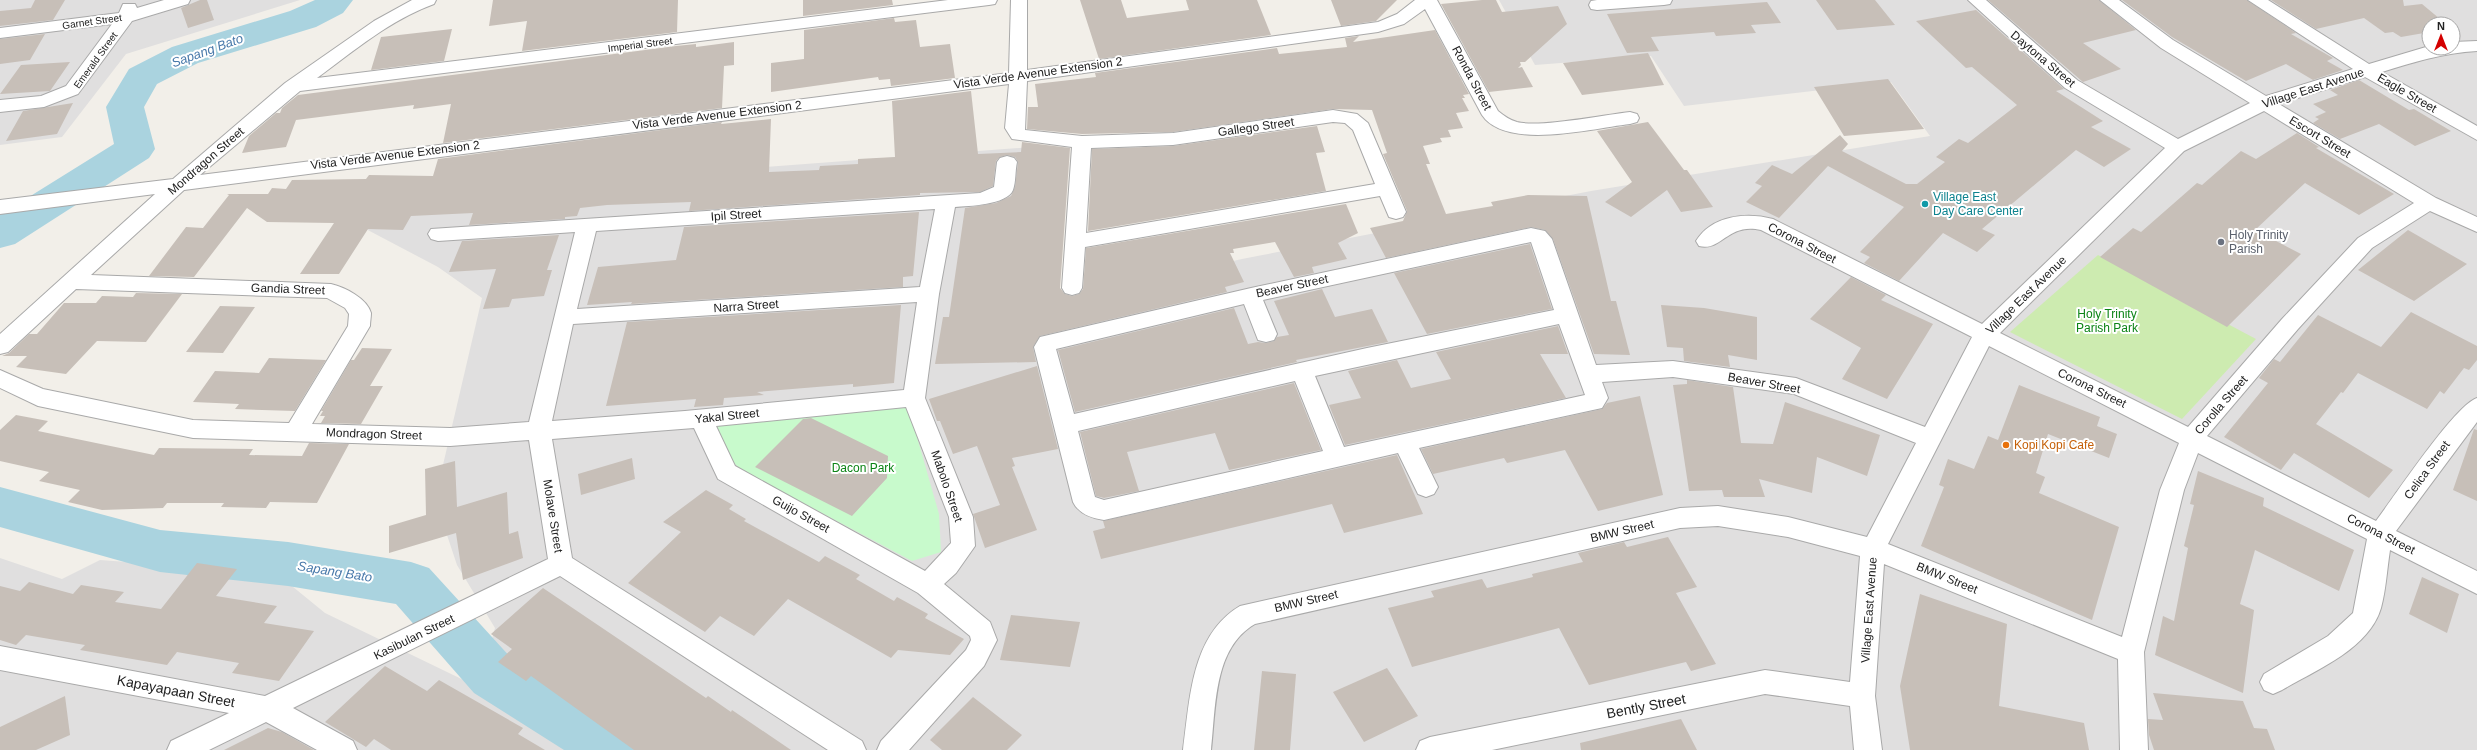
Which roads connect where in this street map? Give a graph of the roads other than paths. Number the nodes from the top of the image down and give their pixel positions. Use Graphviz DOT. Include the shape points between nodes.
graph roads {
  1 [pos="133,0"];
  2 [pos="182,0"];
  3 [pos="428,0"];
  4 [pos="989,0"];
  5 [pos="1019,0"];
  6 [pos="1425,0"];
  7 [pos="1429,0"];
  8 [pos="1664,0"];
  9 [pos="1976,0"];
  10 [pos="2108,0"];
  11 [pos="2256,0"];
  12 [pos="1597,5"];
  13 [pos="126,17"];
  14 [pos="0,34"];
  15 [pos="2477,46"];
  16 [pos="2461,47"];
  17 [pos="2421,54"];
  18 [pos="2366,70"];
  19 [pos="1018,77"];
  20 [pos="291,87"];
  21 [pos="2264,103"];
  22 [pos="0,106"];
  23 [pos="1630,118"];
  24 [pos="2477,134"];
  25 [pos="1082,142"];
  26 [pos="2177,147"];
  27 [pos="1007,162"];
  28 [pos="181,182"];
  29 [pos="1387,188"];
  30 [pos="946,201"];
  31 [pos="2429,203"];
  32 [pos="7,206"];
  33 [pos="1396,212"];
  34 [pos="587,225"];
  35 [pos="2477,225"];
  36 [pos="438,234"];
  37 [pos="1706,241"];
  38 [pos="1074,242"];
  39 [pos="72,282"];
  40 [pos="1072,288"];
  41 [pos="929,294"];
  42 [pos="1251,295"];
  43 [pos="1566,315"];
  44 [pos="564,317"];
  45 [pos="1266,334"];
  46 [pos="1984,335"];
  47 [pos="0,346"];
  48 [pos="1302,371"];
  49 [pos="1589,374"];
  50 [pos="0,378"];
  51 [pos="914,398"];
  52 [pos="2477,407"];
  53 [pos="701,418"];
  54 [pos="1064,425"];
  55 [pos="2469,428"];
  56 [pos="539,430"];
  57 [pos="296,431"];
  58 [pos="2192,438"];
  59 [pos="1931,439"];
  60 [pos="1405,442"];
  61 [pos="1337,457"];
  62 [pos="1426,487"];
  63 [pos="2380,534"];
  64 [pos="1873,549"];
  65 [pos="561,564"];
  66 [pos="2477,583"];
  67 [pos="927,585"];
  68 [pos="2131,652"];
  69 [pos="0,658"];
  70 [pos="2273,682"];
  71 [pos="1862,696"];
  72 [pos="267,708"];
  73 [pos="181,750"];
  74 [pos="343,750"];
  75 [pos="852,750"];
  76 [pos="891,750"];
  77 [pos="1197,750"];
  78 [pos="1430,750"];
  79 [pos="1868,750"];
  80 [pos="2134,750"];
  1 -- 13 [label="street, Emerald Street"];
  2 -- 13 [label="street, Garnet Street"];
  3 -- 20 [label="street, Mondragon Street" via="394,15"];
  4 -- 20 [label="street, Imperial Street"];
  5 -- 19 [label="street, Gallego Street"];
  6 -- 19 [label="street, Vista Verde Avenue Extension 2" via="1408,16 1393,24 1378,27"];
  7 -- 23 [label="street, Ronda Street" via="1491,115 1499,121 1520,129 1534,130"];
  8 -- 12 [label="street"];
  9 -- 26 [label="street, Daytona Street" via="2071,84"];
  10 -- 21 [label="street, Escort Street" via="2167,44"];
  11 -- 18 [label="street, Eagle Street"];
  13 -- 14 [label="street, Garnet Street"];
  13 -- 22 [label="street, Emerald Street" via="77,86 64,95 44,101"];
  15 -- 16 [label="street"];
  17 -- 18 [label="street, Village East Avenue"];
  18 -- 21 [label="street, Village East Avenue"];
  18 -- 24 [label="street, Eagle Street"];
  19 -- 25 [label="street, Gallego Street" via="1014,132 1026,137"];
  19 -- 28 [label="street, Vista Verde Avenue Extension 2"];
  20 -- 28 [label="street, Mondragon Street"];
  21 -- 26 [label="street, Village East Avenue"];
  21 -- 31 [label="street, Escort Street"];
  25 -- 29 [label="street, Gallego Street" via="1173,139 1350,118 1361,127"];
  25 -- 38 [label="street"];
  26 -- 46 [label="street, Village East Avenue"];
  27 -- 30 [label="street, Ipil Street" via="1003,190 997,194 981,199"];
  28 -- 32 [label="street, Vista Verde Avenue Extension 2"];
  28 -- 39 [label="street, Mondragon Street"];
  29 -- 33 [label="street, Gallego Street"];
  29 -- 38 [label="street"];
  30 -- 34 [label="street, Ipil Street"];
  30 -- 41 [label="street"];
  31 -- 35 [label="street, Escort Street"];
  31 -- 58 [label="street, Corolla Street" via="2365,243 2290,324"];
  34 -- 36 [label="street, Ipil Street"];
  34 -- 44 [label="street, Molave Street"];
  37 -- 46 [label="street, Corona Street" via="1732,222 1746,220 1766,224"];
  38 -- 40 [label="street"];
  39 -- 47 [label="street, Mondragon Street"];
  39 -- 57 [label="street, Gandia Street" via="339,293 360,312 359,326"];
  41 -- 44 [label="street, Narra Street"];
  41 -- 51 [label="street"];
  42 -- 43 [label="street, Beaver Street" via="1534,235 1542,239"];
  42 -- 45 [label="street"];
  42 -- 54 [label="street, Beaver Street" via="1048,343 1045,347"];
  43 -- 48 [label="street"];
  43 -- 49 [label="street, Beaver Street"];
  44 -- 56 [label="street, Molave Street"];
  46 -- 58 [label="street, Corona Street"];
  46 -- 59 [label="street, Village East Avenue"];
  48 -- 54 [label="street"];
  48 -- 61 [label="street"];
  49 -- 59 [label="street, Beaver Street" via="1673,369 1796,386"];
  49 -- 60 [label="street, Beaver Street" via="1597,398 1592,403"];
  50 -- 57 [label="street, Mondragon Street" via="38,397 194,429"];
  51 -- 53 [label="street, Yakal Street"];
  51 -- 67 [label="street, Mabolo Street" via="962,517 963,546"];
  52 -- 55 [label="street, Celica Street"];
  53 -- 56 [label="street, Yakal Street"];
  53 -- 67 [label="street, Guijo Street" via="726,472"];
  54 -- 61 [label="street, Beaver Street" via="1086,502 1095,509 1104,510"];
  55 -- 63 [label="street, Celica Street"];
  56 -- 57 [label="street, Mondragon Street" via="450,437"];
  56 -- 65 [label="street, Molave Street"];
  58 -- 63 [label="street, Corona Street"];
  58 -- 68 [label="street, Corolla Street" via="2172,490"];
  59 -- 64 [label="street, Village East Avenue"];
  60 -- 61 [label="street, Beaver Street"];
  60 -- 62 [label="street"];
  63 -- 66 [label="street, Corona Street"];
  63 -- 70 [label="street" via="2368,608 2362,621 2337,644"];
  64 -- 68 [label="street, BMW Street"];
  64 -- 71 [label="street, Village East Avenue"];
  64 -- 77 [label="street, BMW Street" via="1788,527 1718,516 1680,518 1249,614 1232,625 1220,642 1210,667"];
  65 -- 72 [label="street, Kasibulan Street"];
  65 -- 75 [label="street, Molave Street"];
  67 -- 76 [label="street" via="981,630 984,640 975,658"];
  68 -- 80 [label="street, Corolla Street"];
  69 -- 72 [label="street, Kapayapaan Street"];
  71 -- 78 [label="street, Bently Street" via="1765,682"];
  71 -- 79 [label="street, Village East Avenue"];
  72 -- 73 [label="street, Kasibulan Street"];
  72 -- 74 [label="street, Kapayapaan Street"];
}
